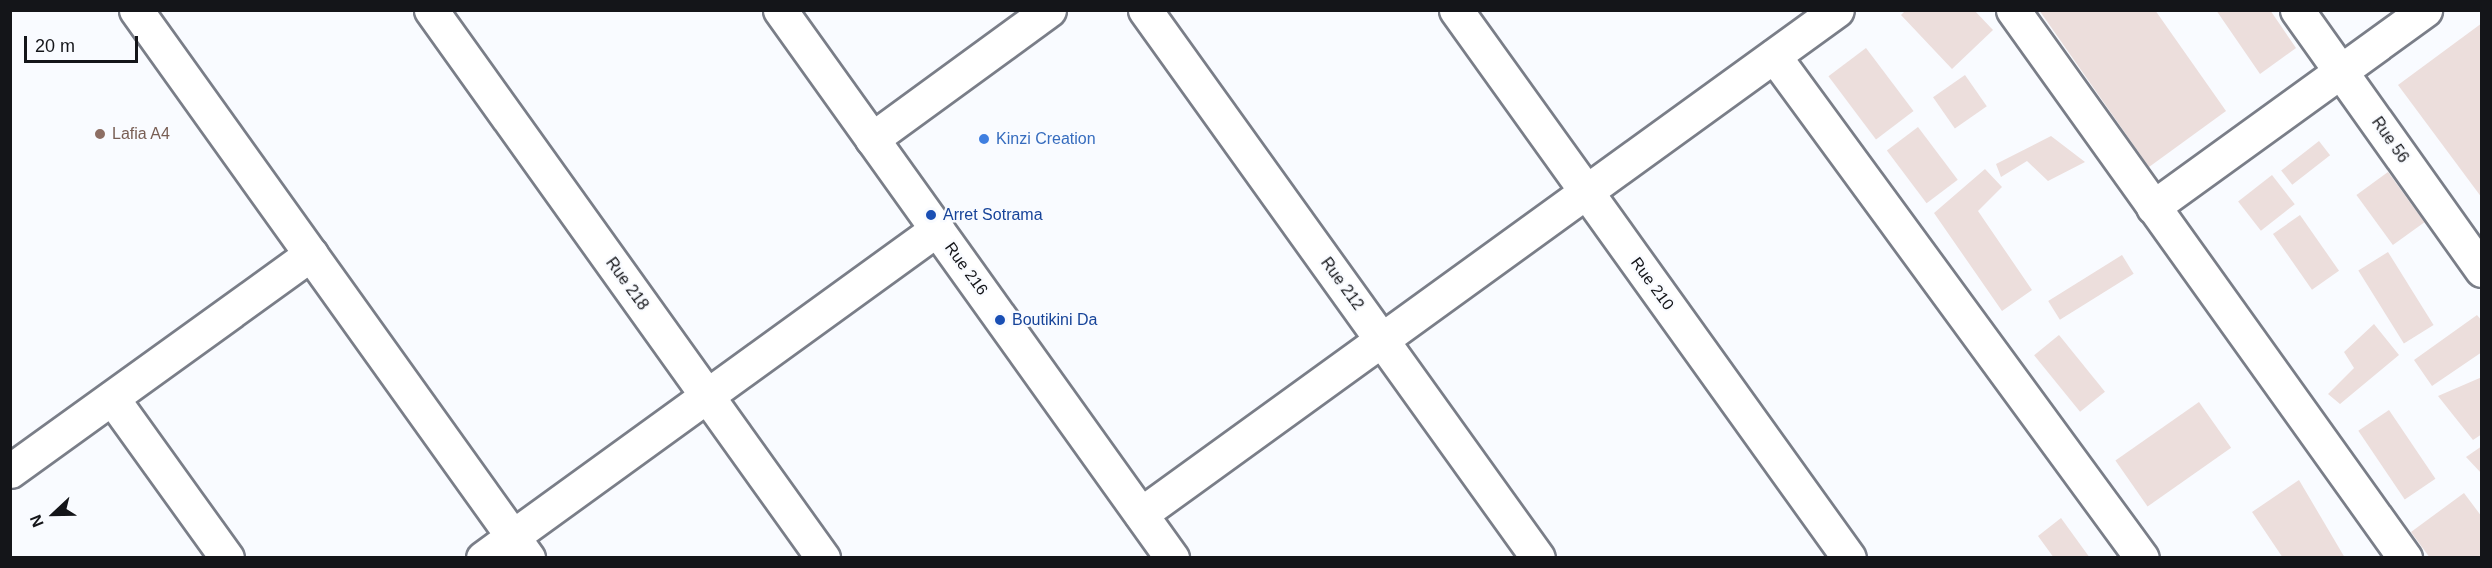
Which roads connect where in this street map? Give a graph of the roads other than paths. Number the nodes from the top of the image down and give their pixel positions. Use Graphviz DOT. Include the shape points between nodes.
graph roads {
  1 [pos="136,10"];
  2 [pos="431,10"];
  3 [pos="780,10"];
  4 [pos="1049,10"];
  5 [pos="1145,10"];
  6 [pos="1456,10"];
  7 [pos="1837,10"];
  8 [pos="2013,10"];
  9 [pos="2298,10"];
  10 [pos="2425,10"];
  11 [pos="1774,57"];
  12 [pos="2341,72"];
  13 [pos="872,139"];
  14 [pos="1586,192"];
  15 [pos="2154,207"];
  16 [pos="937,229"];
  17 [pos="311,254"];
  18 [pos="2481,270"];
  19 [pos="1382,339"];
  20 [pos="707,395"];
  21 [pos="112,398"];
  22 [pos="10,471"];
  23 [pos="1141,514"];
  24 [pos="520,547"];
  25 [pos="226,558"];
  26 [pos="483,558"];
  27 [pos="823,558"];
  28 [pos="1172,558"];
  29 [pos="1538,558"];
  30 [pos="1849,558"];
  31 [pos="2142,558"];
  32 [pos="2405,558"];
  1 -- 17 [label="street"];
  2 -- 20 [label="street, Rue 218"];
  3 -- 13 [label="street, Rue 216"];
  4 -- 13 [label="street"];
  5 -- 19 [label="street, Rue 212"];
  6 -- 14 [label="street, Rue 210"];
  7 -- 11 [label="street"];
  8 -- 15 [label="street"];
  9 -- 12 [label="street, Rue 56"];
  10 -- 12 [label="street"];
  11 -- 14 [label="street"];
  11 -- 31 [label="street"];
  12 -- 15 [label="street"];
  12 -- 18 [label="street, Rue 56"];
  13 -- 16 [label="street, Rue 216"];
  14 -- 19 [label="street"];
  14 -- 30 [label="street, Rue 210"];
  15 -- 32 [label="street"];
  16 -- 20 [label="street"];
  16 -- 23 [label="street, Rue 216"];
  17 -- 21 [label="street"];
  17 -- 24 [label="street"];
  19 -- 23 [label="street"];
  19 -- 29 [label="street, Rue 212"];
  20 -- 24 [label="street"];
  20 -- 27 [label="street, Rue 218"];
  21 -- 22 [label="street"];
  21 -- 25 [label="street"];
  23 -- 28 [label="street, Rue 216"];
  24 -- 26 [label="street"];
}
